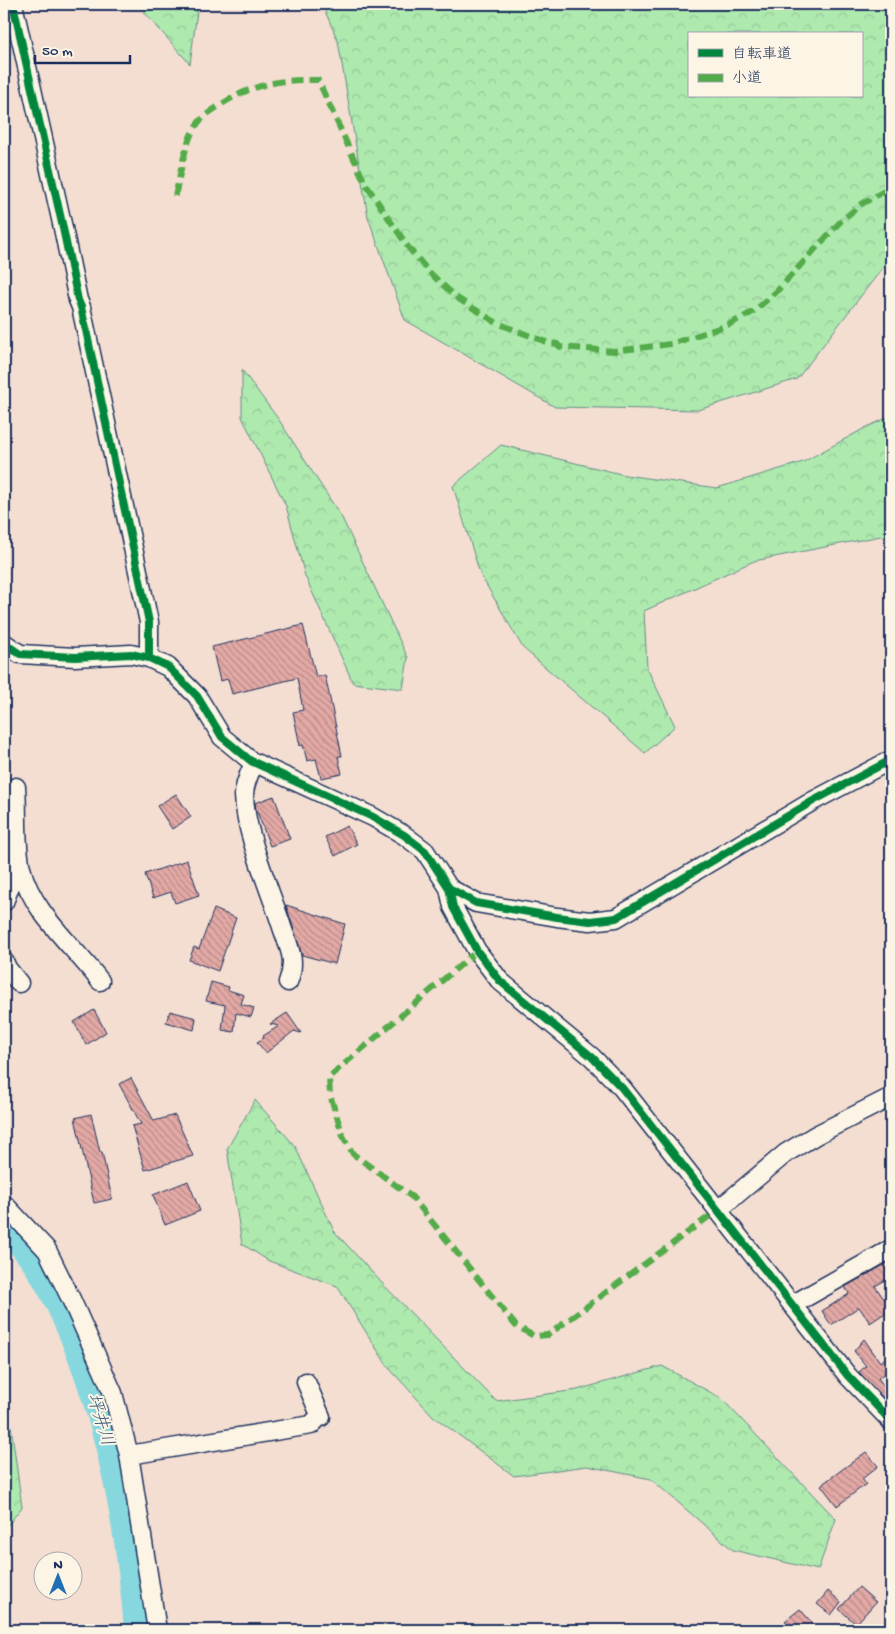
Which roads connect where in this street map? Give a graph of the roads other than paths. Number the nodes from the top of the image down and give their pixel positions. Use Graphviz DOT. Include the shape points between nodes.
graph roads {
  1 [pos="13,4"];
  2 [pos="4,643"];
  3 [pos="149,658"];
  4 [pos="254,762"];
  5 [pos="891,762"];
  6 [pos="4,792"];
  7 [pos="18,845"];
  8 [pos="449,888"];
  9 [pos="4,902"];
  10 [pos="4,961"];
  11 [pos="100,980"];
  12 [pos="288,982"];
  13 [pos="19,983"];
  14 [pos="891,1098"];
  15 [pos="4,1204"];
  16 [pos="718,1210"];
  17 [pos="891,1249"];
  18 [pos="792,1305"];
  19 [pos="306,1382"];
  20 [pos="891,1421"];
  21 [pos="129,1455"];
  22 [pos="157,1630"];
  1 -- 3 [label="street" via="149,622"];
  2 -- 3 [label="street" via="20,654 75,657 131,654"];
  3 -- 4 [label="street" via="168,667 196,696 222,737"];
  4 -- 8 [label="street" via="373,817 404,835 425,851"];
  4 -- 12 [label="street" via="245,787 246,815 293,957"];
  5 -- 8 [label="street" via="813,801 616,918 590,922 558,918 476,903"];
  6 -- 7 [label="street" via="16,787"];
  7 -- 9 [label="street"];
  7 -- 11 [label="street" via="21,868 36,901"];
  8 -- 16 [label="street" via="453,906 477,951 500,981 598,1063 622,1088"];
  10 -- 13 [label="street"];
  14 -- 16 [label="street" via="786,1153"];
  15 -- 21 [label="street" via="48,1250 113,1393"];
  16 -- 18 [label="street"];
  17 -- 18 [label="street"];
  18 -- 20 [label="street" via="848,1376"];
  19 -- 21 [label="street" via="321,1417 312,1424"];
  21 -- 22 [label="street"];
}
